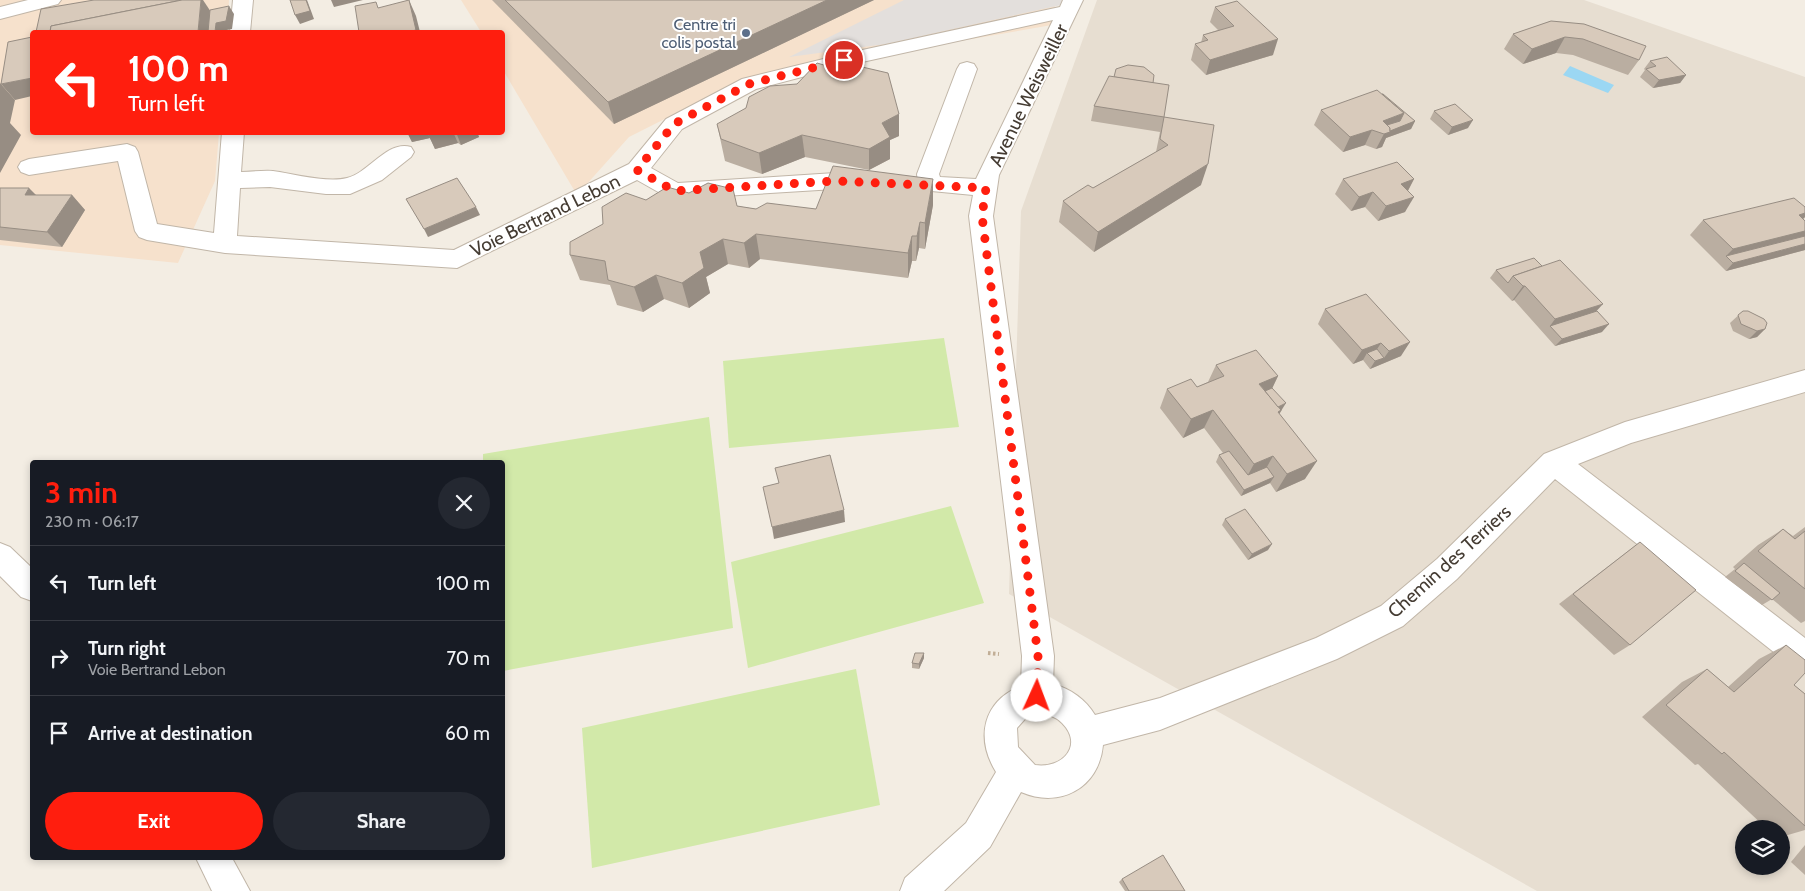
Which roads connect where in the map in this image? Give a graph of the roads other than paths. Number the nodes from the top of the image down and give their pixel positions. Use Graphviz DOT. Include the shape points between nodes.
graph roads {
  1 [pos="51,0"];
  2 [pos="243,0"];
  3 [pos="30,3"];
  4 [pos="1071,5"];
  5 [pos="2,15"];
  6 [pos="240,30"];
  7 [pos="967,69"];
  8 [pos="233,135"];
  9 [pos="403,152"];
  10 [pos="29,167"];
  11 [pos="637,170"];
  12 [pos="229,180"];
  13 [pos="882,183"];
  14 [pos="986,188"];
  15 [pos="225,244"];
  16 [pos="1805,381"];
  17 [pos="1554,462"];
  18 [pos="0,556"];
  19 [pos="30,585"];
  20 [pos="1805,657"];
  21 [pos="1037,696"];
  22 [pos="1086,733"];
  23 [pos="1015,770"];
  24 [pos="215,860"];
  25 [pos="232,891"];
  26 [pos="918,891"];
  1 -- 3 [label="street"];
  2 -- 6 [label="street"];
  3 -- 5 [label="street"];
  4 -- 11 [label="street, Voie Bertrand Lebon" via="749,84 674,124"];
  4 -- 14 [label="street, Avenue Weisweiller" via="988,174"];
  7 -- 14 [label="street" via="928,174 919,184"];
  8 -- 12 [label="street"];
  9 -- 12 [label="street" via="374,174 350,186 270,179"];
  10 -- 15 [label="street, Voie Bertrand Lebon" via="127,152 147,231"];
  11 -- 13 [label="street" via="675,191 835,181"];
  11 -- 15 [label="street, Voie Bertrand Lebon" via="457,259"];
  12 -- 15 [label="street"];
  14 -- 21 [label="street, Avenue Weisweiller" via="982,216 1038,656"];
  16 -- 17 [label="street, Chemin des Terriers" via="1625,433"];
  17 -- 20 [label="street"];
  17 -- 22 [label="street, Chemin des Terriers" via="1447,568 1392,616 1326,649 1160,714"];
  18 -- 19 [label="street"];
  21 -- 22 [label="street" via="1062,702 1081,720"];
  21 -- 23 [label="street" via="1023,699 1012,707 1000,731 1001,745"];
  22 -- 23 [label="street" via="1084,758 1067,778 1040,783"];
  23 -- 26 [label="street" via="978,835"];
  24 -- 25 [label="street"];
}
